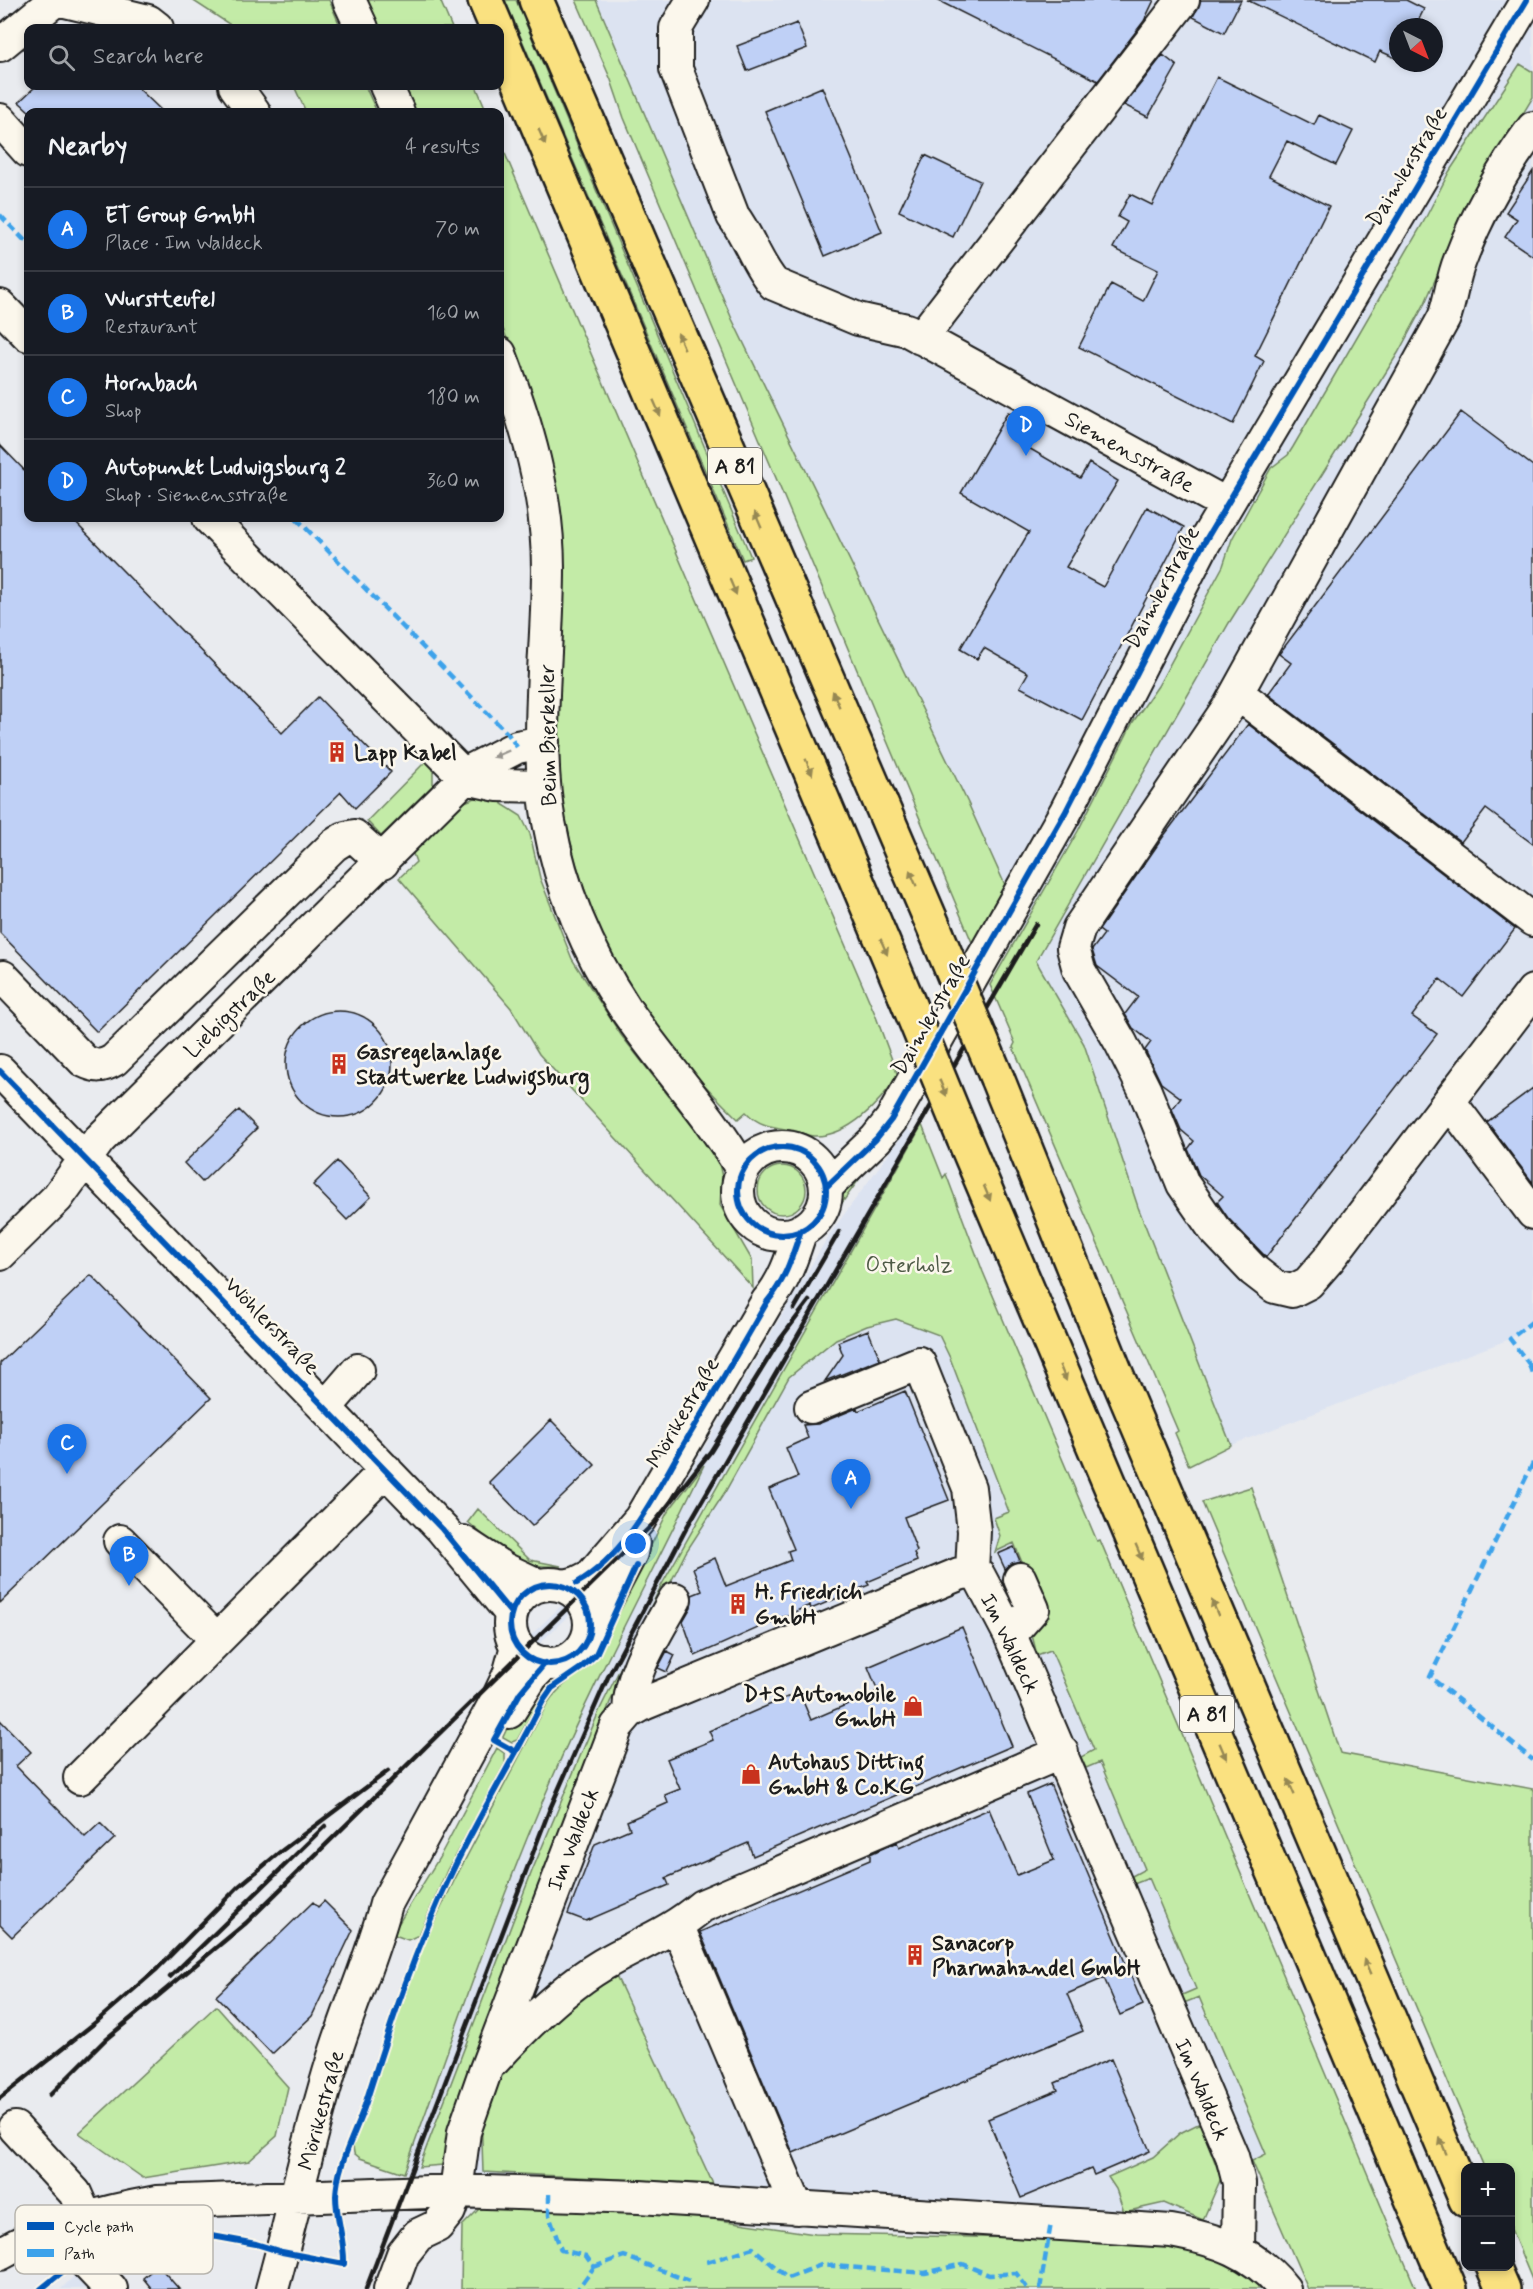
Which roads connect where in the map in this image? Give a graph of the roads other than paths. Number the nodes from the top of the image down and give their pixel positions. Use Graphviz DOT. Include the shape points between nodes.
graph roads {
  1 [pos="55,0"];
  2 [pos="61,0"];
  3 [pos="349,0"];
  4 [pos="484,0"];
  5 [pos="536,0"];
  6 [pos="693,0"];
  7 [pos="1183,0"];
  8 [pos="1520,9"];
  9 [pos="26,24"];
  10 [pos="152,24"];
  11 [pos="360,24"];
  12 [pos="494,24"];
  13 [pos="24,25"];
  14 [pos="0,45"];
  15 [pos="504,45"];
  16 [pos="238,90"];
  17 [pos="388,90"];
  18 [pos="251,108"];
  19 [pos="396,108"];
  20 [pos="0,120"];
  21 [pos="1533,128"];
  22 [pos="24,147"];
  23 [pos="0,306"];
  24 [pos="24,330"];
  25 [pos="914,334"];
  26 [pos="504,365"];
  27 [pos="1226,504"];
  28 [pos="214,522"];
  29 [pos="1237,693"];
  30 [pos="543,742"];
  31 [pos="466,778"];
  32 [pos="544,786"];
  33 [pos="383,862"];
  34 [pos="1528,906"];
  35 [pos="3,977"];
  36 [pos="1533,991"];
  37 [pos="0,1071"];
  38 [pos="685,1085"];
  39 [pos="1449,1101"];
  40 [pos="897,1107"];
  41 [pos="767,1149"];
  42 [pos="807,1154"];
  43 [pos="86,1158"];
  44 [pos="742,1171"];
  45 [pos="826,1187"];
  46 [pos="1533,1213"];
  47 [pos="801,1230"];
  48 [pos="765,1232"];
  49 [pos="0,1254"];
  50 [pos="767,1302"];
  51 [pos="358,1370"];
  52 [pos="327,1406"];
  53 [pos="811,1407"];
  54 [pos="386,1470"];
  55 [pos="640,1519"];
  56 [pos="442,1529"];
  57 [pos="120,1540"];
  58 [pos="972,1571"];
  59 [pos="1020,1579"];
  60 [pos="551,1585"];
  61 [pos="675,1599"];
  62 [pos="511,1613"];
  63 [pos="589,1633"];
  64 [pos="1010,1635"];
  65 [pos="218,1640"];
  66 [pos="517,1646"];
  67 [pos="545,1664"];
  68 [pos="629,1712"];
  69 [pos="1062,1752"];
  70 [pos="80,1778"];
  71 [pos="678,1926"];
  72 [pos="378,1935"];
  73 [pos="486,2069"];
  74 [pos="15,2128"];
  75 [pos="1461,2188"];
  76 [pos="441,2192"];
  77 [pos="296,2199"];
  78 [pos="75,2205"];
  79 [pos="145,2205"];
  80 [pos="798,2208"];
  81 [pos="15,2245"];
  82 [pos="1238,2250"];
  83 [pos="0,2254"];
  84 [pos="1495,2271"];
  85 [pos="97,2274"];
  86 [pos="111,2289"];
  87 [pos="272,2289"];
  88 [pos="390,2289"];
  89 [pos="1284,2289"];
  90 [pos="1450,2289"];
  91 [pos="1503,2289"];
  1 -- 9 [label="street"];
  2 -- 10 [label="street"];
  3 -- 11 [label="street"];
  4 -- 12 [label="highway"];
  75 -- 5 [label="highway, A 81, one-way, bridge" via="1115,1371 936,932"];
  6 -- 25 [label="street, Siemensstraße" via="676,28 676,69 733,216 747,234 766,275 784,291 858,319"];
  7 -- 25 [label="street"];
  8 -- 27 [label="street, Daimlerstraße"];
  13 -- 14 [label="street"];
  15 -- 90 [label="highway, A 81, one-way, bridge"];
  16 -- 18 [label="street"];
  17 -- 19 [label="street"];
  20 -- 22 [label="street"];
  21 -- 29 [label="street" via="1506,170 1459,261 1444,318"];
  23 -- 24 [label="street"];
  25 -- 27 [label="street, Siemensstraße"];
  26 -- 30 [label="street, Beim Bierkeller" via="530,436 547,532"];
  27 -- 40 [label="street, Daimlerstraße" via="1065,813"];
  28 -- 31 [label="street"];
  29 -- 34 [label="street"];
  29 -- 39 [label="street" via="1079,928 1073,948 1078,970 1145,1091 1183,1184 1214,1229 1253,1270 1275,1287 1292,1291 1308,1282 1328,1260"];
  30 -- 31 [label="street, Liebigstraße, one-way" via="501,753 484,761"];
  30 -- 32 [label="street, Beim Bierkeller"];
  31 -- 32 [label="street" via="497,785"];
  31 -- 33 [label="street, Liebigstraße"];
  32 -- 38 [label="street, Beim Bierkeller" via="556,854 592,950 626,1008"];
  33 -- 35 [label="street" via="354,836 334,844 105,1065 84,1061"];
  33 -- 43 [label="street, Liebigstraße" via="99,1140"];
  36 -- 39 [label="street"];
  37 -- 43 [label="street, Wöhlerstraße"];
  38 -- 41 [label="street, Beim Bierkeller"];
  38 -- 44 [label="street, Beim Bierkeller"];
  39 -- 46 [label="street"];
  40 -- 42 [label="street, Daimlerstraße" via="852,1139"];
  40 -- 45 [label="street, Daimlerstraße" via="876,1139"];
  41 -- 42 [label="street" via="788,1147"];
  41 -- 44 [label="street"];
  42 -- 45 [label="street" via="823,1174"];
  43 -- 49 [label="street, Liebigstraße" via="57,1198"];
  43 -- 52 [label="street, Wöhlerstraße"];
  44 -- 48 [label="street" via="738,1185 741,1206 753,1224"];
  45 -- 47 [label="street" via="823,1208"];
  47 -- 48 [label="street" via="789,1234"];
  47 -- 50 [label="street, Mörikestraße" via="787,1272"];
  48 -- 50 [label="street, Mörikestraße"];
  50 -- 55 [label="street, Mörikestraße"];
  51 -- 52 [label="street"];
  52 -- 54 [label="street, Wöhlerstraße"];
  53 -- 58 [label="street" via="919,1363 969,1488 974,1531"];
  54 -- 56 [label="street, Wöhlerstraße"];
  54 -- 65 [label="street"];
  55 -- 60 [label="street, Mörikestraße" via="591,1576 577,1583"];
  55 -- 63 [label="street, Mörikestraße" via="631,1553"];
  56 -- 60 [label="street, Wöhlerstraße" via="504,1569"];
  56 -- 62 [label="street, Wöhlerstraße"];
  57 -- 65 [label="street"];
  58 -- 64 [label="street, Im Waldeck" via="979,1576"];
  58 -- 68 [label="street, Im Waldeck" via="937,1582"];
  59 -- 64 [label="street" via="1033,1609"];
  60 -- 62 [label="street, Mörikestraße" via="521,1596"];
  60 -- 63 [label="street" via="579,1596 588,1610"];
  61 -- 68 [label="street" via="629,1691"];
  62 -- 66 [label="street, Mörikestraße" via="510,1630"];
  63 -- 67 [label="street, Mörikestraße" via="568,1660"];
  64 -- 69 [label="street, Im Waldeck"];
  65 -- 70 [label="street"];
  66 -- 67 [label="street" via="529,1658"];
  66 -- 72 [label="street, Mörikestraße" via="499,1696 386,1904"];
  67 -- 72 [label="street, Mörikestraße" via="520,1693 418,1878"];
  68 -- 73 [label="street, Im Waldeck" via="611,1737"];
  69 -- 71 [label="street" via="702,1906"];
  69 -- 82 [label="street, Im Waldeck" via="1232,2156 1239,2183"];
  71 -- 73 [label="street" via="585,1977 517,2035"];
  71 -- 80 [label="street"];
  72 -- 77 [label="street, Mörikestraße" via="332,2063"];
  73 -- 76 [label="street, Im Waldeck"];
  74 -- 78 [label="street" via="75,2193"];
  76 -- 77 [label="street"];
  76 -- 80 [label="street" via="639,2197"];
  76 -- 88 [label="street, Im Waldeck" via="449,2211 437,2226 418,2235 404,2253"];
  77 -- 79 [label="street"];
  77 -- 87 [label="street, Mörikestraße"];
  80 -- 82 [label="street" via="1171,2231 1205,2237"];
  81 -- 83 [label="street"];
  82 -- 89 [label="street" via="1270,2272"];
  84 -- 91 [label="highway"];
  85 -- 86 [label="street"];
}
